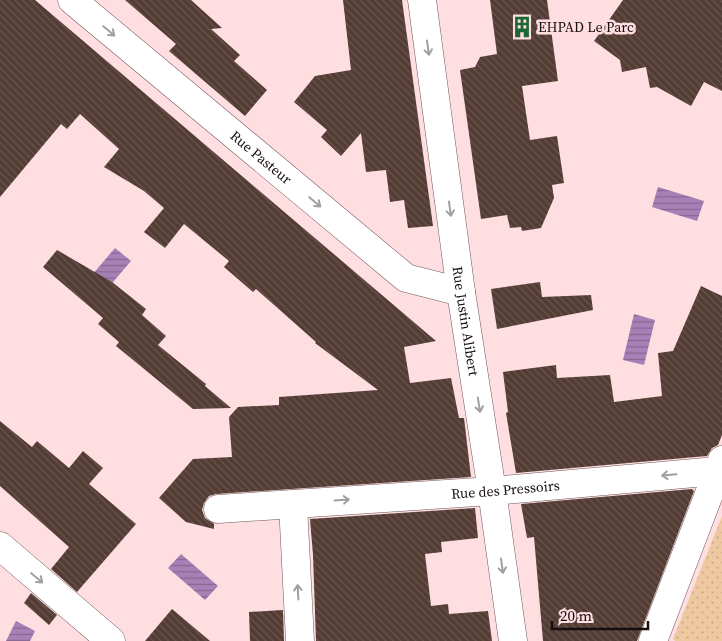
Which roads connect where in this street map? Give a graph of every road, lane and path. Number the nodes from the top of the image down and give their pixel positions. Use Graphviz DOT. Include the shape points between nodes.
graph roads {
  1 [pos="72,0"];
  2 [pos="422,0"];
  3 [pos="461,292"];
  4 [pos="720,465"];
  5 [pos="492,491"];
  6 [pos="293,504"];
  7 [pos="218,509"];
  8 [pos="0,546"];
  9 [pos="111,641"];
  10 [pos="300,641"];
  11 [pos="513,641"];
  12 [pos="653,641"];
  1 -- 3 [label="street, Rue Pasteur, one-way" via="406,278"];
  2 -- 3 [label="street, Rue Justin Alibert, one-way"];
  3 -- 5 [label="street, Rue Justin Alibert, one-way"];
  4 -- 5 [label="street, Rue des Pressoirs, one-way"];
  4 -- 12 [label="street"];
  6 -- 5 [label="street, Rue des Pressoirs, one-way"];
  5 -- 11 [label="street, Rue Justin Alibert, one-way"];
  6 -- 7 [label="street, Rue des Pressoirs"];
  10 -- 6 [label="street, one-way"];
  8 -- 9 [label="street, one-way"];
}
